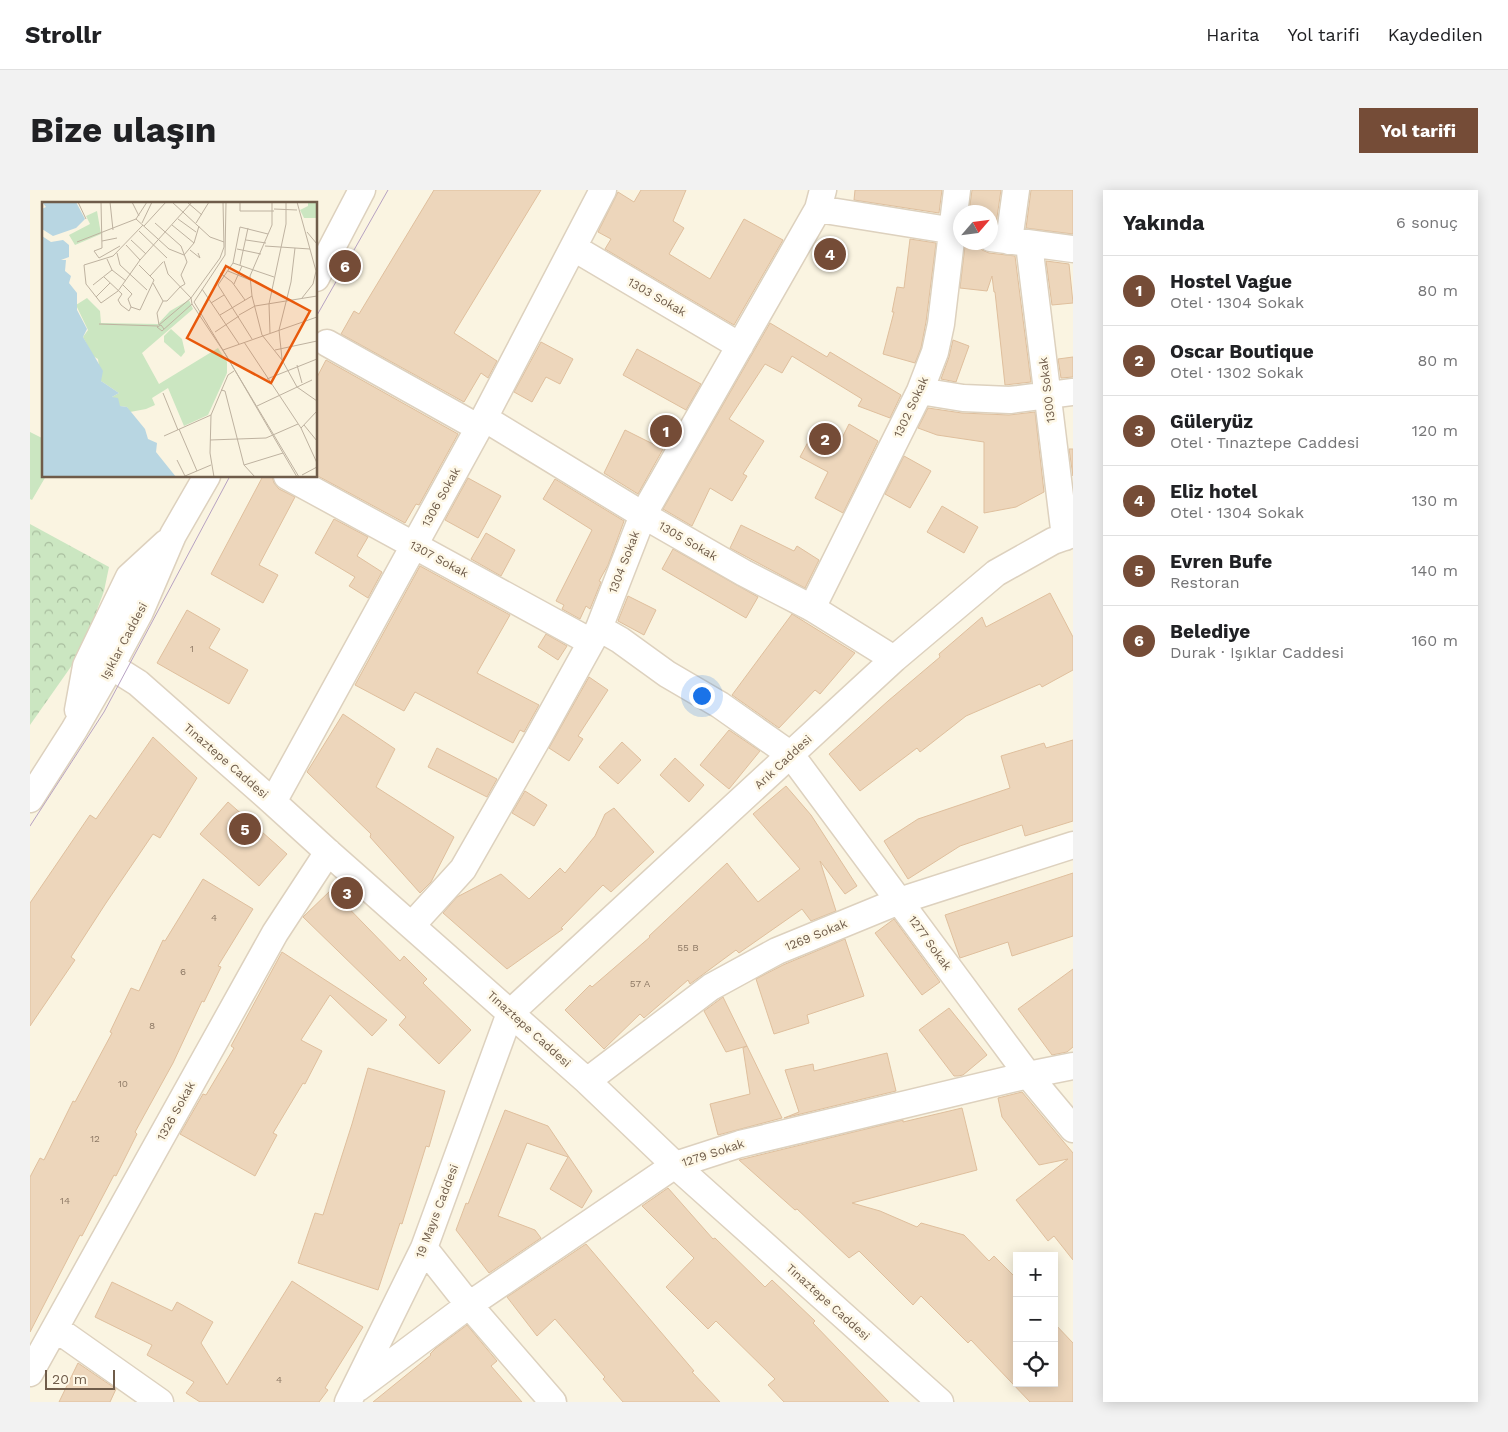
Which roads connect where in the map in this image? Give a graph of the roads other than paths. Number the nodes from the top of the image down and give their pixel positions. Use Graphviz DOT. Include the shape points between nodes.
graph roads {
  1 [pos="362,190"];
  2 [pos="603,190"];
  3 [pos="956,190"];
  4 [pos="1016,190"];
  5 [pos="820,200"];
  6 [pos="956,205"];
  7 [pos="953,231"];
  8 [pos="1010,241"];
  9 [pos="574,248"];
  10 [pos="1073,249"];
  11 [pos="953,250"];
  12 [pos="318,274"];
  13 [pos="327,343"];
  14 [pos="740,346"];
  15 [pos="920,392"];
  16 [pos="1073,392"];
  17 [pos="1048,396"];
  18 [pos="482,423"];
  19 [pos="206,478"];
  20 [pos="291,478"];
  21 [pos="643,515"];
  22 [pos="173,535"];
  23 [pos="1069,535"];
  24 [pos="415,546"];
  25 [pos="812,608"];
  26 [pos="595,635"];
  27 [pos="894,659"];
  28 [pos="110,666"];
  29 [pos="74,730"];
  30 [pos="791,755"];
  31 [pos="30,800"];
  32 [pos="273,802"];
  33 [pos="1073,845"];
  34 [pos="328,852"];
  35 [pos="899,901"];
  36 [pos="412,925"];
  37 [pos="510,1013"];
  38 [pos="1073,1066"];
  39 [pos="1028,1075"];
  40 [pos="587,1081"];
  41 [pos="1073,1129"];
  42 [pos="675,1165"];
  43 [pos="424,1248"];
  44 [pos="469,1306"];
  45 [pos="55,1328"];
  46 [pos="30,1373"];
  47 [pos="351,1396"];
  48 [pos="160,1402"];
  49 [pos="553,1402"];
  50 [pos="940,1402"];
  1 -- 12 [label="street"];
  2 -- 9 [label="street, 1306 Sokak"];
  3 -- 6 [label="street, 1302 Sokak"];
  4 -- 8 [label="street, 1300 Sokak"];
  5 -- 7 [label="street"];
  5 -- 14 [label="street, 1304 Sokak"];
  8 -- 10 [label="street"];
  8 -- 17 [label="street, 1300 Sokak"];
  9 -- 14 [label="street, 1303 Sokak"];
  9 -- 18 [label="street, 1306 Sokak"];
  11 -- 15 [label="street, 1302 Sokak" via="935,352"];
  13 -- 18 [label="street, 1305 Sokak" via="413,391"];
  14 -- 21 [label="street, 1304 Sokak"];
  15 -- 17 [label="street" via="1010,400"];
  15 -- 25 [label="street, 1302 Sokak"];
  16 -- 17 [label="street"];
  17 -- 23 [label="street, 1300 Sokak"];
  18 -- 21 [label="street, 1305 Sokak"];
  18 -- 24 [label="street, 1306 Sokak"];
  19 -- 22 [label="street, Işıklar Caddesi"];
  20 -- 24 [label="street, 1307 Sokak"];
  21 -- 25 [label="street, 1305 Sokak"];
  21 -- 26 [label="street, 1304 Sokak"];
  22 -- 28 [label="street, Işıklar Caddesi" via="140,612"];
  22 -- 29 [label="street" via="129,577 86,666"];
  23 -- 27 [label="street, Arık Caddesi" via="996,573"];
  24 -- 26 [label="street, 1307 Sokak"];
  24 -- 32 [label="street, 1306 Sokak"];
  25 -- 27 [label="street, 1305 Sokak"];
  26 -- 30 [label="street, 1307 Sokak" via="620,640"];
  26 -- 36 [label="street, 1304 Sokak" via="462,869"];
  27 -- 30 [label="street, Arık Caddesi"];
  28 -- 29 [label="street, Işıklar Caddesi"];
  28 -- 32 [label="street, Tınaztepe Caddesi" via="138,683"];
  29 -- 31 [label="street, Işıklar Caddesi"];
  30 -- 35 [label="street, 1277 Sokak"];
  30 -- 37 [label="street, Arık Caddesi"];
  32 -- 34 [label="street, Tınaztepe Caddesi"];
  33 -- 35 [label="street, 1269 Sokak"];
  34 -- 36 [label="street, Tınaztepe Caddesi"];
  34 -- 45 [label="street, 1326 Sokak" via="274,933"];
  35 -- 39 [label="street, 1277 Sokak"];
  35 -- 40 [label="street, 1269 Sokak" via="777,951 711,987"];
  36 -- 37 [label="street, Tınaztepe Caddesi"];
  37 -- 40 [label="street, Tınaztepe Caddesi"];
  37 -- 43 [label="street, 19 Mayıs Caddesi"];
  38 -- 39 [label="street, 1279 Sokak"];
  39 -- 41 [label="street, 1277 Sokak"];
  39 -- 42 [label="street, 1279 Sokak" via="740,1144"];
  40 -- 42 [label="street, Tınaztepe Caddesi"];
  42 -- 44 [label="street, 1279 Sokak"];
  42 -- 50 [label="street, Tınaztepe Caddesi"];
  43 -- 44 [label="street"];
  43 -- 47 [label="street, 19 Mayıs Caddesi"];
  44 -- 47 [label="street, 1279 Sokak"];
  44 -- 49 [label="street"];
  45 -- 46 [label="street, 1326 Sokak"];
  45 -- 48 [label="street"];
}
